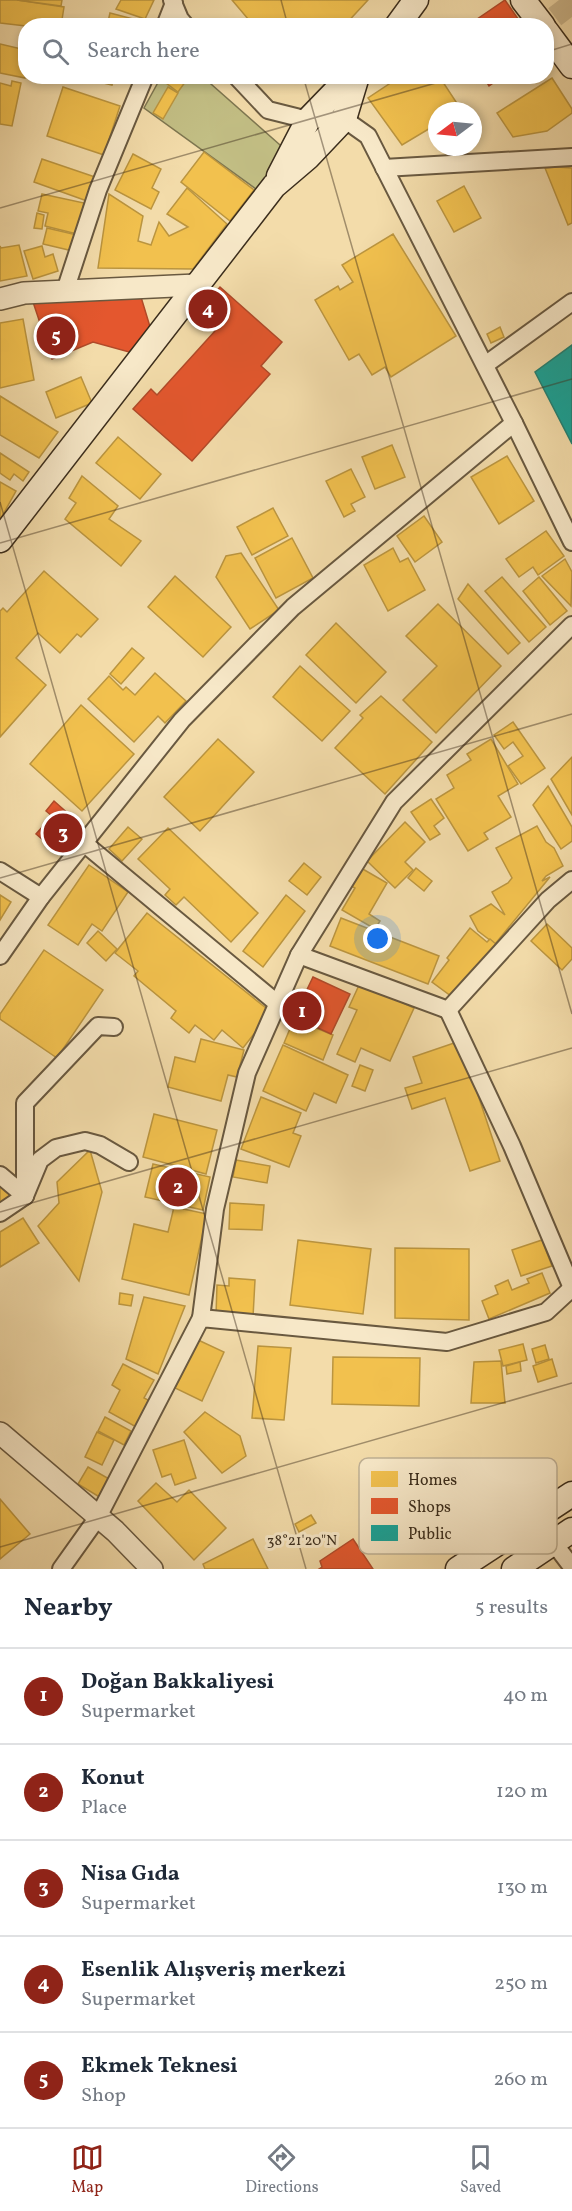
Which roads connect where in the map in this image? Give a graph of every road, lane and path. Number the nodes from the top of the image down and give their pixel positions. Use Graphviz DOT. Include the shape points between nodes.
graph roads {
  1 [pos="523,0"];
  2 [pos="544,0"];
  3 [pos="173,2"];
  4 [pos="168,18"];
  5 [pos="180,18"];
  6 [pos="537,18"];
  7 [pos="543,18"];
  8 [pos="554,42"];
  9 [pos="572,66"];
  10 [pos="142,84"];
  11 [pos="244,84"];
  12 [pos="345,84"];
  13 [pos="354,84"];
  14 [pos="344,118"];
  15 [pos="308,120"];
  16 [pos="572,157"];
  17 [pos="384,168"];
  18 [pos="274,186"];
  19 [pos="196,285"];
  20 [pos="65,291"];
  21 [pos="0,299"];
  22 [pos="572,302"];
  23 [pos="485,365"];
  24 [pos="514,423"];
  25 [pos="0,540"];
  26 [pos="572,542"];
  27 [pos="572,625"];
  28 [pos="85,844"];
  29 [pos="0,871"];
  30 [pos="572,880"];
  31 [pos="41,897"];
  32 [pos="299,955"];
  33 [pos="0,956"];
  34 [pos="278,1004"];
  35 [pos="448,1010"];
  36 [pos="114,1027"];
  37 [pos="129,1162"];
  38 [pos="0,1175"];
  39 [pos="25,1196"];
  40 [pos="0,1213"];
  41 [pos="572,1288"];
  42 [pos="201,1318"];
  43 [pos="0,1433"];
  44 [pos="572,1494"];
  45 [pos="557,1504"];
  46 [pos="98,1517"];
  47 [pos="114,1531"];
  48 [pos="563,1536"];
  49 [pos="481,1554"];
  50 [pos="536,1554"];
  51 [pos="572,1567"];
  52 [pos="61,1569"];
  53 [pos="133,1569"];
  54 [pos="152,1569"];
  55 [pos="458,1569"];
  56 [pos="514,1569"];
  1 -- 6 [label="main road"];
  2 -- 7 [label="main road"];
  3 -- 4 [label="street"];
  3 -- 5 [label="street"];
  8 -- 9 [label="main road"];
  10 -- 20 [label="street" via="98,190"];
  11 -- 15 [label="street" via="268,110"];
  12 -- 15 [label="main road"];
  13 -- 14 [label="main road"];
  14 -- 15 [label="street"];
  14 -- 17 [label="street" via="368,136"];
  14 -- 18 [label="main road"];
  15 -- 18 [label="main road"];
  16 -- 17 [label="street"];
  17 -- 23 [label="street"];
  18 -- 19 [label="main road"];
  19 -- 20 [label="street"];
  19 -- 25 [label="main road"];
  20 -- 21 [label="street" via="24,293"];
  22 -- 23 [label="street"];
  23 -- 24 [label="street"];
  24 -- 26 [label="street"];
  24 -- 28 [label="street" via="293,607 182,720"];
  27 -- 32 [label="street" via="394,802"];
  28 -- 31 [label="street"];
  28 -- 34 [label="street"];
  29 -- 31 [label="street"];
  30 -- 35 [label="street" via="548,900"];
  31 -- 33 [label="street"];
  32 -- 34 [label="street"];
  32 -- 35 [label="street"];
  34 -- 42 [label="street" via="247,1073 215,1209"];
  35 -- 41 [label="street" via="512,1146"];
  36 -- 39 [label="street" via="98,1026 25,1103"];
  37 -- 39 [label="street" via="85,1141 56,1148 40,1160"];
  38 -- 39 [label="street"];
  39 -- 40 [label="street"];
  41 -- 42 [label="street" via="546,1312 447,1342"];
  42 -- 46 [label="street"];
  43 -- 46 [label="street"];
  44 -- 45 [label="main road"];
  46 -- 47 [label="street"];
  46 -- 52 [label="street"];
  47 -- 53 [label="street"];
  47 -- 54 [label="street"];
  48 -- 51 [label="street"];
  49 -- 55 [label="main road"];
  50 -- 56 [label="main road"];
}
